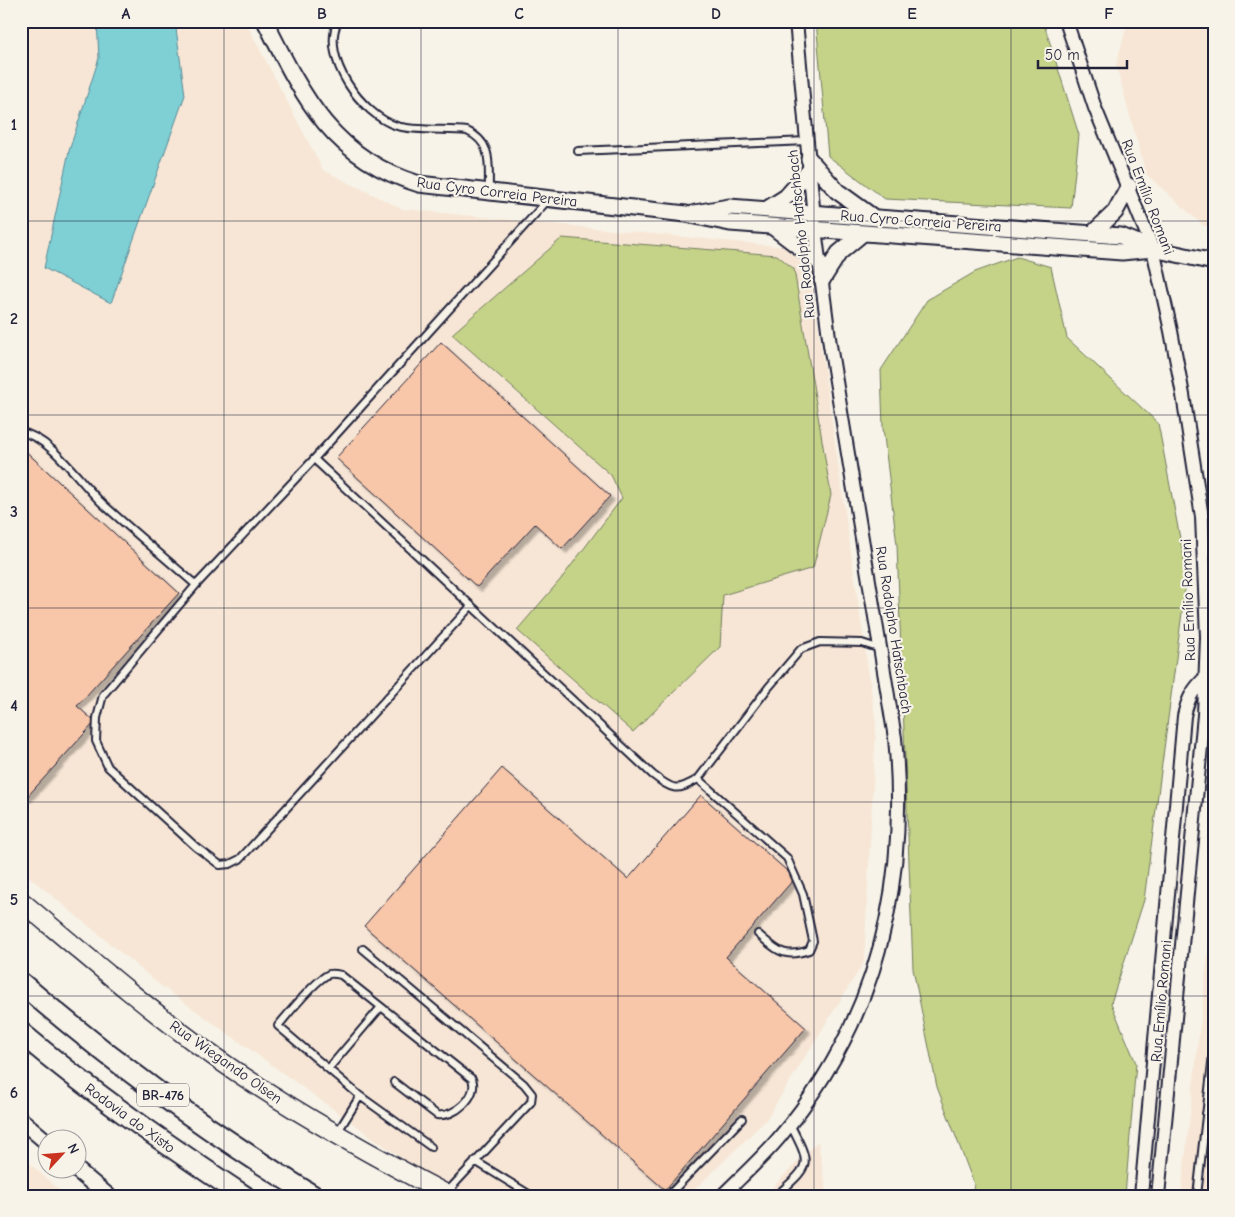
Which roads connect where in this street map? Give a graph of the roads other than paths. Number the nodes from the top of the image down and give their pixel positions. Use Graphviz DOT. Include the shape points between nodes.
graph roads {
  1 [pos="265,21"];
  2 [pos="338,21"];
  3 [pos="796,21"];
  4 [pos="1066,21"];
  5 [pos="807,142"];
  6 [pos="578,151"];
  7 [pos="809,164"];
  8 [pos="1129,186"];
  9 [pos="489,193"];
  10 [pos="548,200"];
  11 [pos="767,210"];
  12 [pos="814,213"];
  13 [pos="686,214"];
  14 [pos="873,217"];
  15 [pos="772,226"];
  16 [pos="815,229"];
  17 [pos="862,233"];
  18 [pos="1092,234"];
  19 [pos="1153,248"];
  20 [pos="820,262"];
  21 [pos="1214,262"];
  22 [pos="822,280"];
  23 [pos="21,432"];
  24 [pos="314,459"];
  25 [pos="196,585"];
  26 [pos="471,606"];
  27 [pos="882,649"];
  28 [pos="1206,676"];
  29 [pos="698,779"];
  30 [pos="21,901"];
  31 [pos="758,934"];
  32 [pos="363,949"];
  33 [pos="21,983"];
  34 [pos="381,1007"];
  35 [pos="21,1033"];
  36 [pos="1214,1045"];
  37 [pos="329,1068"];
  38 [pos="394,1082"];
  39 [pos="360,1096"];
  40 [pos="1206,1113"];
  41 [pos="1214,1114"];
  42 [pos="742,1119"];
  43 [pos="21,1120"];
  44 [pos="790,1124"];
  45 [pos="336,1134"];
  46 [pos="38,1135"];
  47 [pos="431,1147"];
  48 [pos="475,1161"];
  49 [pos="88,1179"];
  50 [pos="448,1195"];
  51 [pos="108,1196"];
  52 [pos="244,1196"];
  53 [pos="313,1196"];
  54 [pos="532,1196"];
  55 [pos="668,1196"];
  56 [pos="722,1196"];
  57 [pos="776,1196"];
  58 [pos="1141,1196"];
  59 [pos="1158,1196"];
  60 [pos="1197,1196"];
  1 -- 9 [label="street, Rua Cyro Correia Pereira" via="312,107 359,158 400,179"];
  2 -- 9 [label="lane" via="335,51 346,80 362,104 379,118 398,126 467,131 476,135 488,149"];
  3 -- 5 [label="street, Rua Rodolpho Hatschbach"];
  4 -- 8 [label="street, Rua Emílio Romani" via="1095,108"];
  5 -- 6 [label="lane"];
  5 -- 7 [label="street, Rua Rodolpho Hatschbach"];
  7 -- 11 [label="street" via="786,197"];
  7 -- 12 [label="street, Rua Rodolpho Hatschbach"];
  7 -- 14 [label="street"];
  8 -- 18 [label="street" via="1115,212"];
  8 -- 19 [label="street, Rua Emílio Romani"];
  9 -- 10 [label="street, Rua Cyro Correia Pereira"];
  10 -- 13 [label="street, Rua Cyro Correia Pereira"];
  10 -- 24 [label="lane"];
  11 -- 12 [label="street, Rua Cyro Correia Pereira"];
  11 -- 13 [label="street, Rua Cyro Correia Pereira" via="729,207"];
  12 -- 14 [label="street, Rua Cyro Correia Pereira"];
  12 -- 16 [label="street, Rua Rodolpho Hatschbach"];
  13 -- 15 [label="street, Rua Cyro Correia Pereira" via="730,223"];
  14 -- 18 [label="street, Rua Cyro Correia Pereira"];
  15 -- 16 [label="street, Rua Cyro Correia Pereira"];
  15 -- 20 [label="street"];
  16 -- 17 [label="street, Rua Cyro Correia Pereira"];
  16 -- 20 [label="street, Rua Rodolpho Hatschbach"];
  17 -- 19 [label="street, Rua Cyro Correia Pereira" via="1122,252"];
  17 -- 22 [label="street" via="839,253"];
  18 -- 19 [label="street, Rua Cyro Correia Pereira" via="1121,236"];
  19 -- 21 [label="street, Rua Cyro Correia Pereira"];
  19 -- 28 [label="street, Rua Emílio Romani" via="1183,395 1202,517 1206,576"];
  20 -- 22 [label="street, Rua Rodolpho Hatschbach"];
  22 -- 27 [label="street, Rua Rodolpho Hatschbach" via="844,431"];
  23 -- 25 [label="lane" via="48,446 102,503"];
  24 -- 25 [label="lane"];
  24 -- 26 [label="lane"];
  25 -- 26 [label="lane" via="103,695 96,740 108,766 220,865 240,859"];
  26 -- 29 [label="lane" via="653,775 669,787 682,789"];
  27 -- 29 [label="lane" via="862,643 829,642 801,648"];
  27 -- 44 [label="street, Rua Rodolpho Hatschbach" via="894,738 899,809 890,911 874,969 851,1027"];
  28 -- 58 [label="street" via="1194,688 1184,716"];
  28 -- 59 [label="street, Rua Emílio Romani"];
  29 -- 31 [label="lane" via="787,858 803,894 813,940 809,950 782,954"];
  30 -- 45 [label="main road, Rua Wiegando Olsen" via="208,1053"];
  32 -- 48 [label="lane" via="532,1094 531,1102"];
  33 -- 53 [label="highway, BR-476" via="164,1097"];
  34 -- 37 [label="lane"];
  34 -- 37 [label="lane" via="341,976 328,974 278,1026"];
  34 -- 38 [label="lane" via="472,1078 474,1090 460,1108 445,1116 437,1115"];
  35 -- 52 [label="highway, Rodovia do Xisto / BR-476" via="134,1122"];
  36 -- 40 [label="lane"];
  37 -- 39 [label="lane"];
  39 -- 45 [label="lane"];
  39 -- 47 [label="lane"];
  40 -- 41 [label="lane"];
  40 -- 60 [label="lane"];
  42 -- 55 [label="lane"];
  43 -- 46 [label="street"];
  44 -- 56 [label="street, Rua Rodolpho Hatschbach"];
  44 -- 57 [label="lane" via="807,1163 802,1173"];
  45 -- 50 [label="main road, Rua Wiegando Olsen"];
  48 -- 50 [label="lane"];
  48 -- 54 [label="lane"];
  49 -- 51 [label="street"];
}
